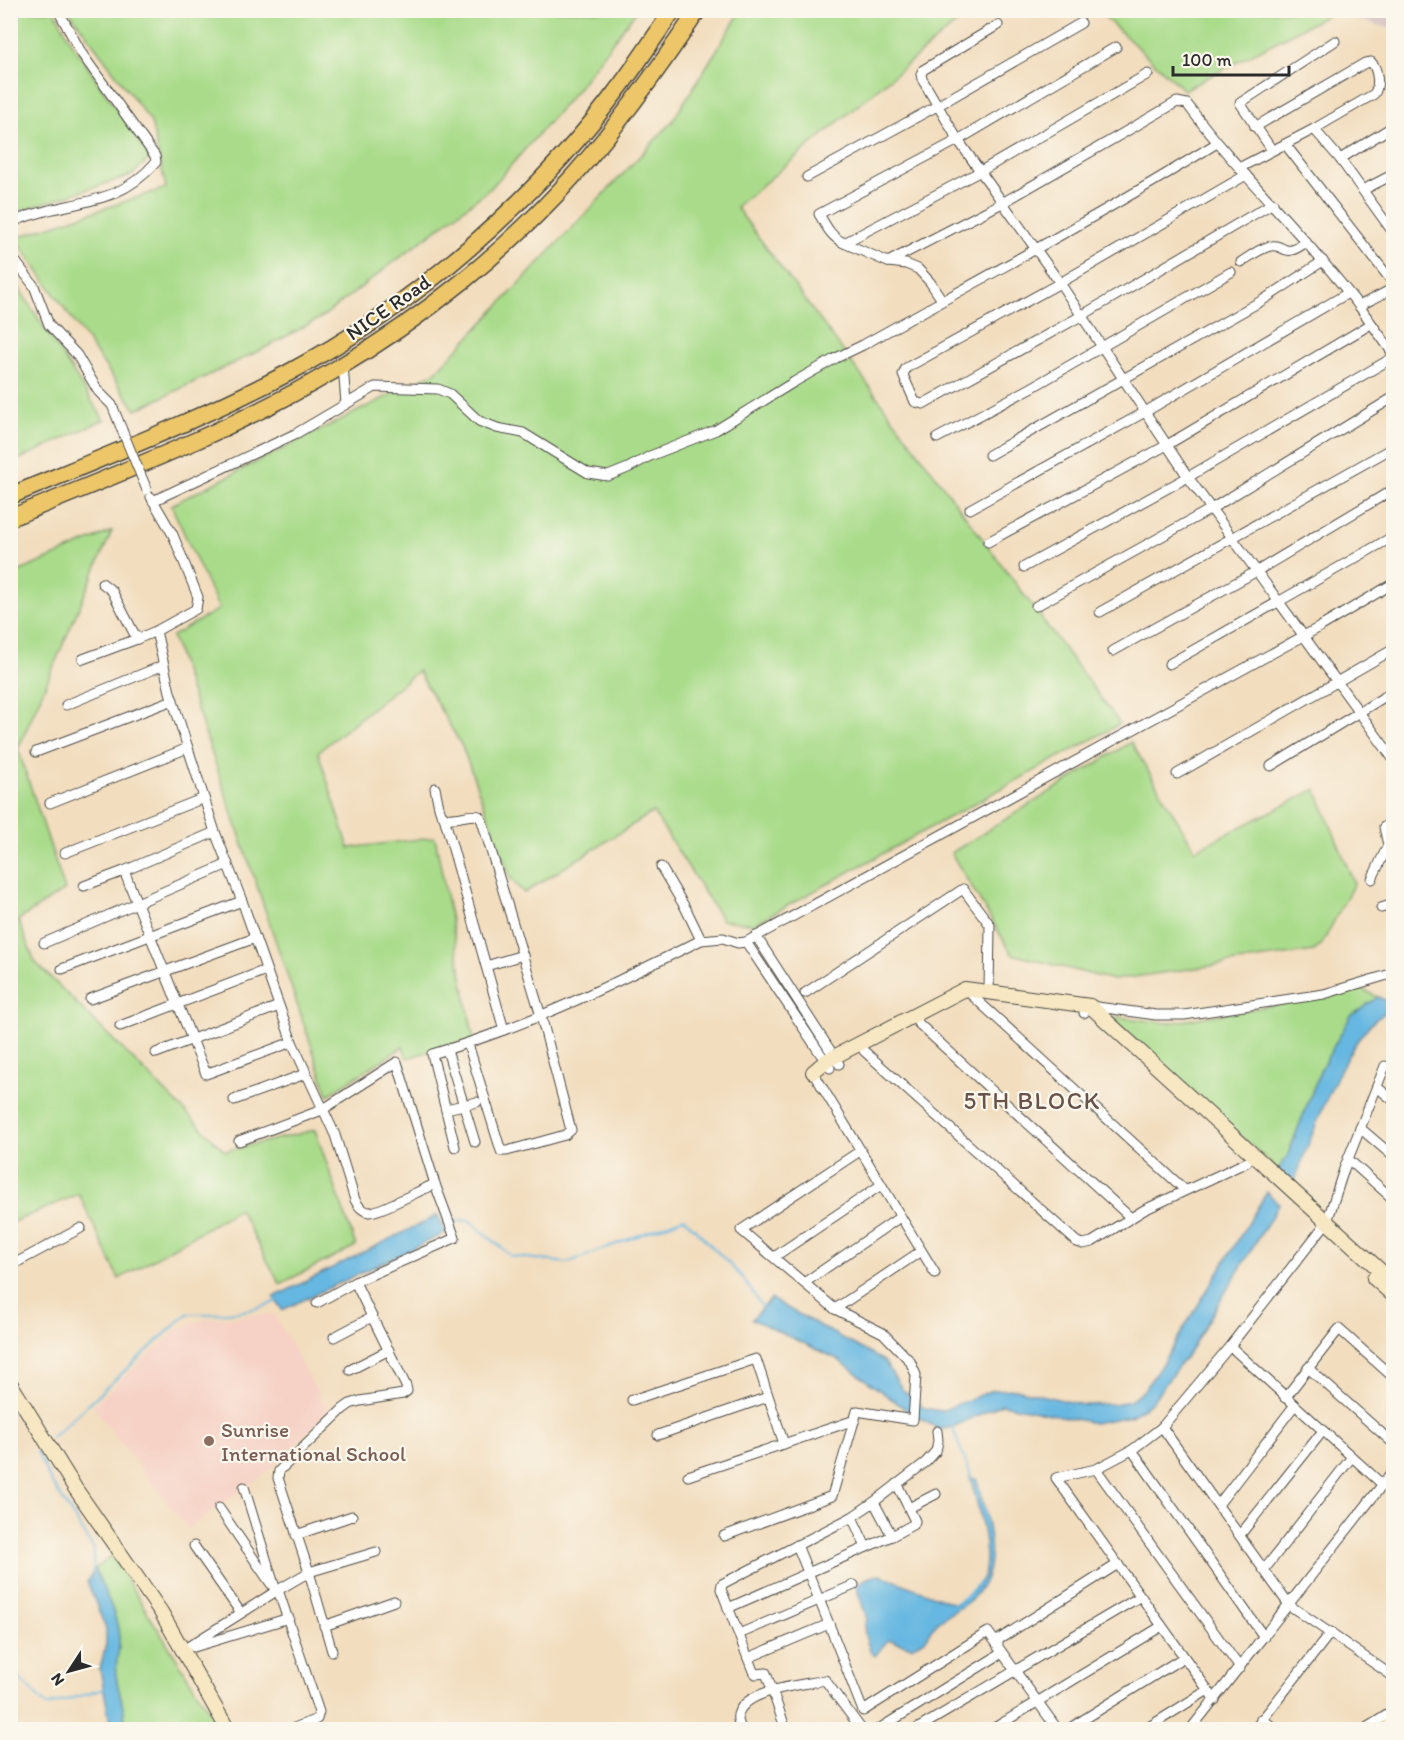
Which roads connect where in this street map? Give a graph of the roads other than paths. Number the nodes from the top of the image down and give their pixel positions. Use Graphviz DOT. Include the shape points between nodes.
graph roads {
  1 [pos="58,10"];
  2 [pos="673,10"];
  3 [pos="698,10"];
  4 [pos="1081,23"];
  5 [pos="998,25"];
  6 [pos="1335,41"];
  7 [pos="1116,47"];
  8 [pos="1148,74"];
  9 [pos="937,106"];
  10 [pos="1255,127"];
  11 [pos="1392,127"];
  12 [pos="1314,129"];
  13 [pos="958,140"];
  14 [pos="1216,143"];
  15 [pos="1285,144"];
  16 [pos="1272,150"];
  17 [pos="1340,159"];
  18 [pos="981,171"];
  19 [pos="1243,172"];
  20 [pos="1394,174"];
  21 [pos="807,177"];
  22 [pos="1363,190"];
  23 [pos="1004,202"];
  24 [pos="1272,203"];
  25 [pos="10,224"];
  26 [pos="1390,228"];
  27 [pos="1306,242"];
  28 [pos="844,243"];
  29 [pos="1036,248"];
  30 [pos="10,254"];
  31 [pos="1323,261"];
  32 [pos="888,262"];
  33 [pos="1241,262"];
  34 [pos="1231,272"];
  35 [pos="1060,283"];
  36 [pos="1393,288"];
  37 [pos="1348,293"];
  38 [pos="942,300"];
  39 [pos="1359,306"];
  40 [pos="1081,316"];
  41 [pos="1371,324"];
  42 [pos="1102,348"];
  43 [pos="1394,356"];
  44 [pos="343,365"];
  45 [pos="1123,381"];
  46 [pos="1394,397"];
  47 [pos="346,404"];
  48 [pos="1145,412"];
  49 [pos="937,438"];
  50 [pos="1167,445"];
  51 [pos="1394,447"];
  52 [pos="989,455"];
  53 [pos="1188,477"];
  54 [pos="1394,489"];
  55 [pos="10,496"];
  56 [pos="153,501"];
  57 [pos="970,509"];
  58 [pos="1212,509"];
  59 [pos="10,518"];
  60 [pos="1231,536"];
  61 [pos="1394,536"];
  62 [pos="988,542"];
  63 [pos="1024,567"];
  64 [pos="1257,571"];
  65 [pos="102,583"];
  66 [pos="1394,583"];
  67 [pos="1279,603"];
  68 [pos="1036,606"];
  69 [pos="1100,612"];
  70 [pos="156,631"];
  71 [pos="1303,636"];
  72 [pos="137,639"];
  73 [pos="1394,649"];
  74 [pos="1113,651"];
  75 [pos="84,659"];
  76 [pos="1169,664"];
  77 [pos="165,665"];
  78 [pos="1338,681"];
  79 [pos="1394,691"];
  80 [pos="173,700"];
  81 [pos="66,705"];
  82 [pos="1361,712"];
  83 [pos="188,748"];
  84 [pos="36,752"];
  85 [pos="1394,760"];
  86 [pos="1271,766"];
  87 [pos="1177,774"];
  88 [pos="435,788"];
  89 [pos="204,798"];
  90 [pos="50,803"];
  91 [pos="444,817"];
  92 [pos="1394,821"];
  93 [pos="215,832"];
  94 [pos="65,853"];
  95 [pos="228,864"];
  96 [pos="661,867"];
  97 [pos="124,871"];
  98 [pos="1372,879"];
  99 [pos="84,886"];
  100 [pos="242,901"];
  101 [pos="1394,903"];
  102 [pos="137,904"];
  103 [pos="1381,908"];
  104 [pos="150,935"];
  105 [pos="756,936"];
  106 [pos="255,938"];
  107 [pos="701,940"];
  108 [pos="746,942"];
  109 [pos="44,943"];
  110 [pos="523,955"];
  111 [pos="486,966"];
  112 [pos="62,969"];
  113 [pos="266,970"];
  114 [pos="164,971"];
  115 [pos="1394,973"];
  116 [pos="989,992"];
  117 [pos="805,993"];
  118 [pos="970,994"];
  119 [pos="90,999"];
  120 [pos="178,1004"];
  121 [pos="279,1006"];
  122 [pos="1087,1009"];
  123 [pos="541,1016"];
  124 [pos="918,1023"];
  125 [pos="120,1026"];
  126 [pos="504,1030"];
  127 [pos="192,1040"];
  128 [pos="292,1042"];
  129 [pos="468,1044"];
  130 [pos="447,1050"];
  131 [pos="864,1051"];
  132 [pos="156,1053"];
  133 [pos="833,1063"];
  134 [pos="1385,1066"];
  135 [pos="813,1072"];
  136 [pos="305,1074"];
  137 [pos="1377,1087"];
  138 [pos="234,1100"];
  139 [pos="1394,1101"];
  140 [pos="477,1102"];
  141 [pos="464,1105"];
  142 [pos="446,1109"];
  143 [pos="322,1110"];
  144 [pos="1360,1128"];
  145 [pos="239,1141"];
  146 [pos="475,1142"];
  147 [pos="455,1147"];
  148 [pos="860,1151"];
  149 [pos="1394,1157"];
  150 [pos="1348,1159"];
  151 [pos="1247,1162"];
  152 [pos="435,1184"];
  153 [pos="881,1185"];
  154 [pos="1185,1190"];
  155 [pos="1394,1200"];
  156 [pos="900,1217"];
  157 [pos="1131,1218"];
  158 [pos="1324,1225"];
  159 [pos="81,1228"];
  160 [pos="921,1251"];
  161 [pos="774,1257"];
  162 [pos="10,1266"];
  163 [pos="934,1274"];
  164 [pos="355,1282"];
  165 [pos="804,1283"];
  166 [pos="1394,1283"];
  167 [pos="1394,1296"];
  168 [pos="317,1303"];
  169 [pos="835,1309"];
  170 [pos="372,1317"];
  171 [pos="334,1337"];
  172 [pos="1230,1346"];
  173 [pos="389,1350"];
  174 [pos="1308,1368"];
  175 [pos="350,1370"];
  176 [pos="1394,1378"];
  177 [pos="10,1383"];
  178 [pos="768,1397"];
  179 [pos="1285,1398"];
  180 [pos="632,1400"];
  181 [pos="1294,1406"];
  182 [pos="855,1420"];
  183 [pos="1162,1426"];
  184 [pos="937,1431"];
  185 [pos="1322,1432"];
  186 [pos="658,1435"];
  187 [pos="784,1444"];
  188 [pos="1394,1444"];
  189 [pos="1132,1450"];
  190 [pos="1351,1458"];
  191 [pos="1096,1469"];
  192 [pos="1394,1470"];
  193 [pos="688,1476"];
  194 [pos="897,1484"];
  195 [pos="1383,1485"];
  196 [pos="244,1487"];
  197 [pos="936,1494"];
  198 [pos="874,1502"];
  199 [pos="1218,1504"];
  200 [pos="219,1508"];
  201 [pos="909,1508"];
  202 [pos="352,1516"];
  203 [pos="852,1517"];
  204 [pos="296,1535"];
  205 [pos="1240,1535"];
  206 [pos="724,1536"];
  207 [pos="892,1536"];
  208 [pos="797,1545"];
  209 [pos="194,1546"];
  210 [pos="866,1548"];
  211 [pos="376,1552"];
  212 [pos="1118,1564"];
  213 [pos="1264,1570"];
  214 [pos="309,1572"];
  215 [pos="810,1573"];
  216 [pos="854,1585"];
  217 [pos="277,1590"];
  218 [pos="1141,1596"];
  219 [pos="820,1600"];
  220 [pos="394,1601"];
  221 [pos="1289,1605"];
  222 [pos="729,1608"];
  223 [pos="242,1613"];
  224 [pos="288,1618"];
  225 [pos="829,1624"];
  226 [pos="324,1626"];
  227 [pos="1162,1626"];
  228 [pos="1331,1632"];
  229 [pos="739,1634"];
  230 [pos="1264,1637"];
  231 [pos="999,1648"];
  232 [pos="183,1650"];
  233 [pos="332,1651"];
  234 [pos="1184,1657"];
  235 [pos="748,1658"];
  236 [pos="1240,1668"];
  237 [pos="1015,1671"];
  238 [pos="1394,1677"];
  239 [pos="1208,1690"];
  240 [pos="771,1692"];
  241 [pos="1037,1700"];
  242 [pos="1215,1700"];
  243 [pos="863,1711"];
  244 [pos="1394,1718"];
  245 [pos="1261,1719"];
  246 [pos="228,1730"];
  247 [pos="289,1730"];
  248 [pos="741,1730"];
  249 [pos="786,1730"];
  250 [pos="864,1730"];
  251 [pos="877,1730"];
  252 [pos="915,1730"];
  253 [pos="991,1730"];
  254 [pos="1058,1730"];
  255 [pos="1067,1730"];
  256 [pos="1144,1730"];
  257 [pos="1190,1730"];
  258 [pos="1254,1730"];
  259 [pos="1278,1730"];
  260 [pos="1363,1730"];
  261 [pos="1387,1730"];
  1 -- 25 [label="street" via="82,54 156,162 140,180 124,190 33,214"];
  2 -- 55 [label="highway, NICE Road" via="620,86 559,159 484,234 388,310 321,354 248,393"];
  3 -- 44 [label="highway, NICE Road" via="609,134 527,223 460,283"];
  4 -- 9 [label="street"];
  5 -- 9 [label="street" via="923,70 922,79"];
  6 -- 10 [label="street" via="1242,100 1240,106"];
  7 -- 13 [label="street"];
  8 -- 18 [label="street"];
  9 -- 13 [label="street"];
  9 -- 21 [label="street"];
  10 -- 12 [label="street" via="1371,62 1376,69 1376,92"];
  10 -- 16 [label="street"];
  11 -- 17 [label="street"];
  12 -- 15 [label="street"];
  12 -- 17 [label="street"];
  13 -- 18 [label="street"];
  13 -- 28 [label="street" via="819,214 836,240"];
  14 -- 19 [label="street"];
  14 -- 23 [label="street" via="1187,104 1177,102"];
  14 -- 29 [label="street"];
  15 -- 16 [label="street"];
  15 -- 36 [label="street"];
  16 -- 19 [label="street"];
  17 -- 22 [label="street"];
  18 -- 23 [label="street"];
  18 -- 28 [label="street"];
  19 -- 24 [label="street"];
  19 -- 35 [label="street"];
  20 -- 22 [label="street"];
  22 -- 26 [label="street"];
  23 -- 29 [label="street"];
  23 -- 32 [label="street"];
  24 -- 27 [label="street"];
  24 -- 40 [label="street"];
  27 -- 31 [label="street"];
  27 -- 33 [label="street" via="1289,252 1267,247"];
  28 -- 32 [label="street"];
  29 -- 35 [label="street"];
  29 -- 38 [label="street"];
  30 -- 56 [label="street, bridge" via="34,286 49,325 112,405"];
  31 -- 37 [label="street"];
  31 -- 45 [label="street"];
  32 -- 38 [label="street" via="918,270"];
  34 -- 42 [label="street"];
  35 -- 40 [label="street"];
  35 -- 40 [label="street" via="906,368 903,375 915,402 923,404"];
  36 -- 39 [label="street"];
  37 -- 39 [label="street"];
  37 -- 48 [label="street"];
  38 -- 47 [label="street" via="716,430 608,476 588,473 523,433 479,421 450,394 438,389 375,387"];
  39 -- 41 [label="street"];
  40 -- 42 [label="street"];
  41 -- 43 [label="street"];
  41 -- 50 [label="street"];
  42 -- 45 [label="street"];
  42 -- 49 [label="street"];
  43 -- 53 [label="street"];
  44 -- 47 [label="street"];
  44 -- 59 [label="highway, NICE Road" via="217,431"];
  45 -- 48 [label="street"];
  45 -- 52 [label="street"];
  46 -- 58 [label="street"];
  47 -- 56 [label="street" via="297,433"];
  48 -- 50 [label="street"];
  48 -- 57 [label="street"];
  50 -- 53 [label="street"];
  50 -- 62 [label="street"];
  51 -- 60 [label="street"];
  53 -- 58 [label="street"];
  53 -- 63 [label="street"];
  54 -- 64 [label="street"];
  56 -- 70 [label="street" via="173,535 199,603 196,609"];
  58 -- 60 [label="street"];
  58 -- 68 [label="street"];
  60 -- 64 [label="street"];
  60 -- 69 [label="street"];
  61 -- 67 [label="street"];
  64 -- 67 [label="street"];
  64 -- 74 [label="street"];
  65 -- 72 [label="street" via="112,591"];
  66 -- 71 [label="street"];
  67 -- 71 [label="street"];
  67 -- 76 [label="street"];
  70 -- 72 [label="street"];
  70 -- 77 [label="street"];
  71 -- 78 [label="street"];
  71 -- 105 [label="street"];
  72 -- 75 [label="street"];
  73 -- 78 [label="street"];
  77 -- 80 [label="street"];
  77 -- 81 [label="street"];
  78 -- 82 [label="street"];
  78 -- 87 [label="street"];
  79 -- 82 [label="street"];
  80 -- 83 [label="street"];
  80 -- 84 [label="street"];
  82 -- 85 [label="street"];
  82 -- 86 [label="street"];
  83 -- 89 [label="street"];
  83 -- 90 [label="street"];
  88 -- 91 [label="street"];
  89 -- 93 [label="street"];
  89 -- 94 [label="street"];
  91 -- 110 [label="street" via="480,816"];
  91 -- 111 [label="street"];
  92 -- 98 [label="street" via="1384,827 1388,845"];
  93 -- 95 [label="street"];
  93 -- 97 [label="street"];
  95 -- 100 [label="street"];
  95 -- 102 [label="street"];
  96 -- 107 [label="street"];
  97 -- 99 [label="street"];
  97 -- 102 [label="street"];
  100 -- 104 [label="street"];
  100 -- 106 [label="street"];
  101 -- 103 [label="street"];
  102 -- 104 [label="street"];
  102 -- 109 [label="street"];
  104 -- 112 [label="street"];
  104 -- 114 [label="street"];
  105 -- 108 [label="street"];
  105 -- 133 [label="street"];
  106 -- 113 [label="street"];
  106 -- 114 [label="street"];
  107 -- 108 [label="street"];
  107 -- 123 [label="street"];
  108 -- 133 [label="street"];
  110 -- 111 [label="street"];
  110 -- 123 [label="street"];
  111 -- 126 [label="street"];
  113 -- 120 [label="street"];
  113 -- 121 [label="street"];
  114 -- 119 [label="street"];
  114 -- 120 [label="street"];
  115 -- 122 [label="street" via="1324,994 1184,1014"];
  116 -- 117 [label="street" via="990,925 963,889"];
  116 -- 118 [label="street"];
  116 -- 122 [label="street"];
  118 -- 122 [label="street"];
  118 -- 124 [label="street"];
  118 -- 133 [label="street"];
  118 -- 154 [label="street"];
  120 -- 125 [label="street"];
  120 -- 127 [label="street"];
  121 -- 127 [label="street"];
  121 -- 128 [label="street"];
  122 -- 151 [label="street"];
  122 -- 158 [label="street"];
  123 -- 126 [label="street"];
  123 -- 129 [label="street" via="571,1130 565,1135 501,1151"];
  124 -- 131 [label="street"];
  124 -- 157 [label="street"];
  126 -- 129 [label="street"];
  127 -- 128 [label="street" via="206,1074"];
  127 -- 132 [label="street"];
  128 -- 136 [label="street"];
  129 -- 130 [label="street"];
  130 -- 141 [label="street"];
  130 -- 142 [label="street" via="432,1054"];
  131 -- 133 [label="street"];
  131 -- 157 [label="street" via="1077,1242 1092,1242"];
  133 -- 135 [label="street"];
  134 -- 137 [label="street"];
  135 -- 148 [label="street"];
  136 -- 138 [label="street"];
  136 -- 143 [label="street"];
  137 -- 139 [label="street"];
  137 -- 144 [label="street"];
  140 -- 141 [label="street"];
  141 -- 142 [label="street"];
  141 -- 146 [label="street"];
  142 -- 147 [label="street"];
  143 -- 145 [label="street"];
  143 -- 152 [label="street" via="335,1135 360,1208 378,1211"];
  143 -- 152 [label="street" via="397,1062"];
  144 -- 149 [label="street"];
  144 -- 150 [label="street"];
  148 -- 153 [label="street"];
  148 -- 161 [label="street" via="741,1230"];
  150 -- 155 [label="street"];
  150 -- 158 [label="street"];
  151 -- 154 [label="street"];
  151 -- 158 [label="street"];
  152 -- 164 [label="street" via="455,1238"];
  153 -- 156 [label="street"];
  153 -- 161 [label="street"];
  154 -- 157 [label="street"];
  156 -- 160 [label="street"];
  156 -- 165 [label="street"];
  158 -- 166 [label="street"];
  158 -- 167 [label="street"];
  158 -- 172 [label="street"];
  159 -- 162 [label="street"];
  160 -- 163 [label="street"];
  160 -- 169 [label="street"];
  161 -- 165 [label="street"];
  164 -- 168 [label="street"];
  164 -- 170 [label="street"];
  165 -- 169 [label="street"];
  169 -- 182 [label="street" via="883,1333 910,1361 916,1375 913,1420 857,1412"];
  170 -- 171 [label="street"];
  170 -- 173 [label="street"];
  172 -- 179 [label="street"];
  172 -- 183 [label="street"];
  173 -- 175 [label="street"];
  173 -- 204 [label="street" via="407,1391 351,1404 279,1471"];
  174 -- 176 [label="street" via="1339,1329"];
  174 -- 179 [label="street"];
  174 -- 188 [label="street"];
  177 -- 232 [label="street"];
  178 -- 180 [label="street" via="756,1359"];
  178 -- 186 [label="street"];
  178 -- 187 [label="street"];
  179 -- 181 [label="street"];
  181 -- 185 [label="street"];
  181 -- 199 [label="street"];
  182 -- 187 [label="street"];
  182 -- 206 [label="street" via="832,1496"];
  183 -- 189 [label="street"];
  183 -- 199 [label="street"];
  184 -- 194 [label="street" via="936,1451"];
  185 -- 190 [label="street"];
  185 -- 205 [label="street"];
  187 -- 193 [label="street"];
  189 -- 191 [label="street"];
  189 -- 230 [label="street"];
  190 -- 195 [label="street"];
  190 -- 213 [label="street"];
  191 -- 212 [label="street" via="1056,1478"];
  191 -- 236 [label="street"];
  192 -- 195 [label="street"];
  194 -- 198 [label="street"];
  194 -- 201 [label="street"];
  195 -- 221 [label="street"];
  196 -- 217 [label="street"];
  197 -- 201 [label="street"];
  198 -- 203 [label="street"];
  198 -- 207 [label="street"];
  199 -- 205 [label="street"];
  200 -- 217 [label="street"];
  201 -- 207 [label="street" via="914,1524"];
  202 -- 204 [label="street"];
  203 -- 208 [label="street"];
  203 -- 210 [label="street"];
  204 -- 214 [label="street"];
  205 -- 213 [label="street"];
  207 -- 210 [label="street"];
  208 -- 215 [label="street"];
  208 -- 222 [label="street" via="722,1584"];
  209 -- 223 [label="street"];
  210 -- 215 [label="street"];
  211 -- 214 [label="street"];
  212 -- 218 [label="street"];
  212 -- 231 [label="street" via="1000,1638"];
  213 -- 221 [label="street"];
  214 -- 217 [label="street"];
  214 -- 226 [label="street"];
  215 -- 219 [label="street"];
  215 -- 222 [label="street"];
  216 -- 219 [label="street"];
  217 -- 223 [label="street"];
  217 -- 224 [label="street"];
  218 -- 227 [label="street"];
  218 -- 237 [label="street"];
  219 -- 225 [label="street"];
  219 -- 229 [label="street"];
  220 -- 226 [label="street"];
  221 -- 228 [label="street"];
  221 -- 230 [label="street"];
  222 -- 229 [label="street"];
  223 -- 232 [label="street"];
  224 -- 232 [label="street"];
  224 -- 247 [label="street" via="320,1712 316,1719"];
  225 -- 235 [label="street"];
  225 -- 243 [label="street"];
  226 -- 233 [label="street"];
  227 -- 234 [label="street"];
  227 -- 241 [label="street"];
  228 -- 238 [label="street"];
  228 -- 245 [label="street"];
  229 -- 235 [label="street"];
  230 -- 236 [label="street"];
  231 -- 237 [label="street"];
  231 -- 243 [label="street" via="988,1632"];
  231 -- 251 [label="street"];
  232 -- 246 [label="street"];
  234 -- 239 [label="street"];
  234 -- 255 [label="street"];
  235 -- 240 [label="street" via="756,1674 766,1673"];
  236 -- 242 [label="street"];
  237 -- 241 [label="street"];
  237 -- 252 [label="street"];
  239 -- 242 [label="street"];
  239 -- 256 [label="street"];
  240 -- 248 [label="street" via="746,1703 737,1719"];
  240 -- 249 [label="street"];
  240 -- 250 [label="street" via="825,1680"];
  241 -- 253 [label="street"];
  241 -- 254 [label="street"];
  242 -- 257 [label="street"];
  243 -- 250 [label="street"];
  244 -- 260 [label="street" via="1387,1715"];
  244 -- 261 [label="street"];
  245 -- 258 [label="street"];
  245 -- 259 [label="street"];
}
